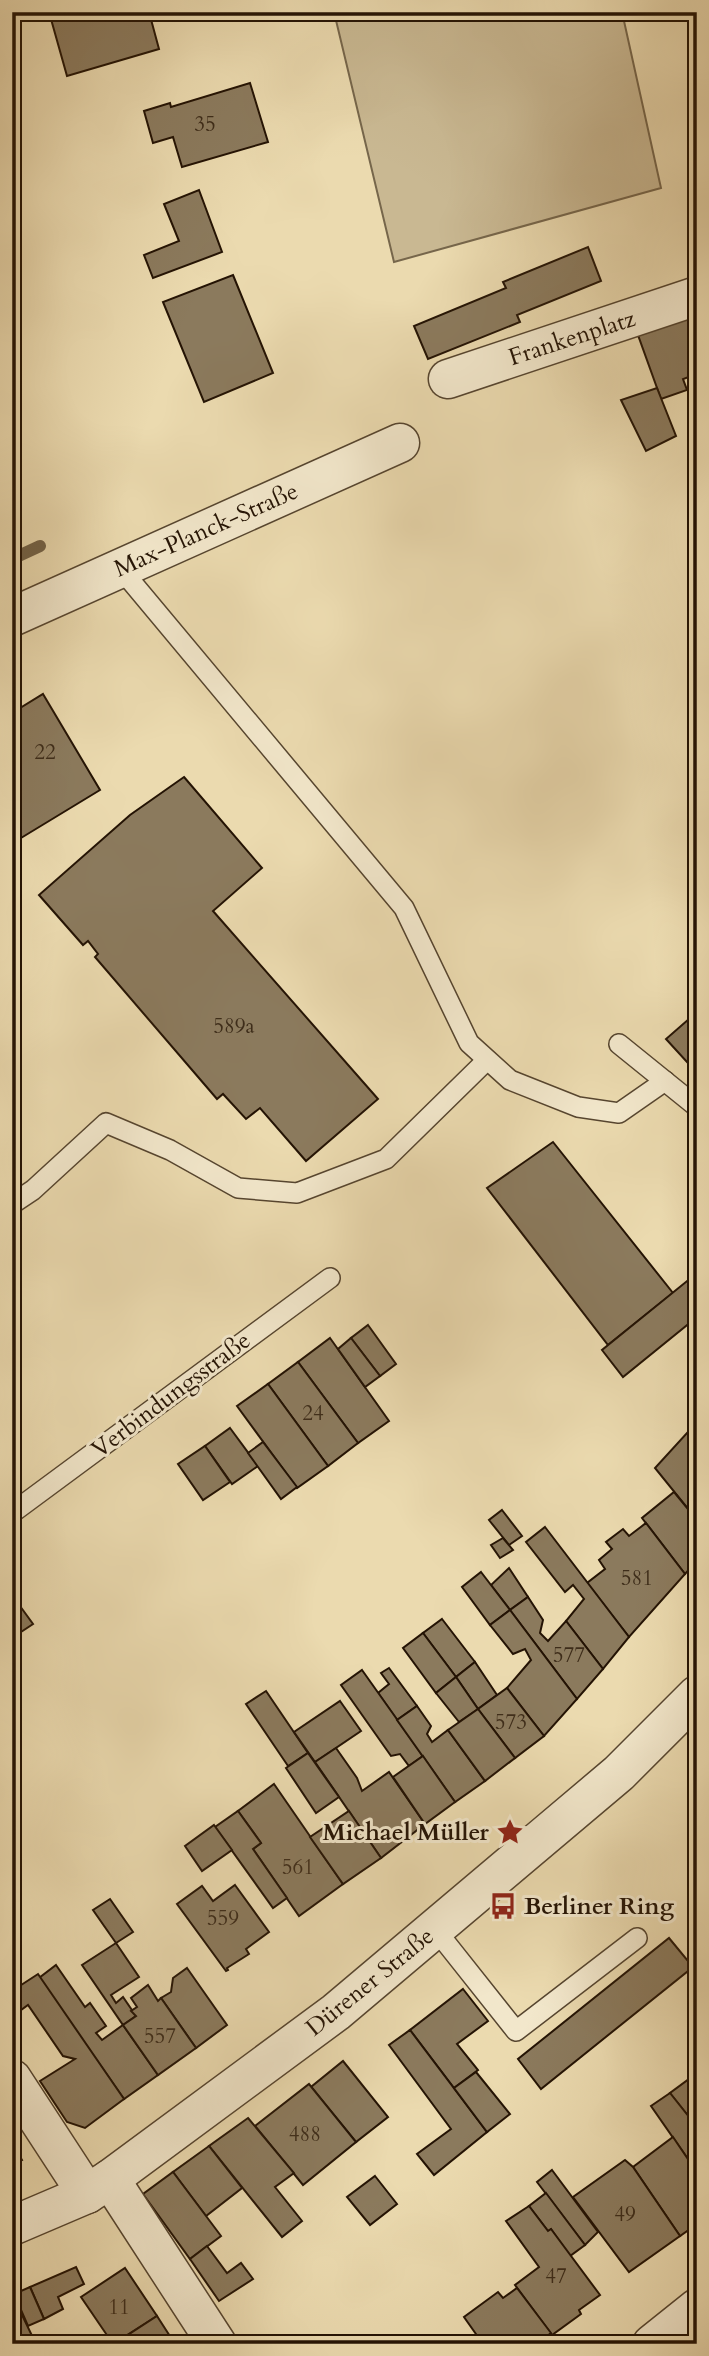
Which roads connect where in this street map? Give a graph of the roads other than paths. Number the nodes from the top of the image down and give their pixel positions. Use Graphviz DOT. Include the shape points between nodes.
graph roads {
  1 [pos="697,296"];
  2 [pos="448,379"];
  3 [pos="400,443"];
  4 [pos="120,568"];
  5 [pos="12,617"];
  6 [pos="619,1044"];
  7 [pos="487,1060"];
  8 [pos="665,1081"];
  9 [pos="697,1107"];
  10 [pos="12,1204"];
  11 [pos="330,1278"];
  12 [pos="12,1513"];
  13 [pos="697,1695"];
  14 [pos="435,1928"];
  15 [pos="637,1938"];
  16 [pos="12,2079"];
  17 [pos="99,2186"];
  18 [pos="12,2226"];
  19 [pos="697,2308"];
  20 [pos="217,2344"];
  21 [pos="652,2344"];
  1 -- 2 [label="street, Frankenplatz"];
  3 -- 4 [label="street, Max-Planck-Straße"];
  4 -- 5 [label="street, Max-Planck-Straße"];
  4 -- 7 [label="lane" via="404,908 469,1043"];
  6 -- 8 [label="lane"];
  7 -- 8 [label="lane" via="510,1080 544,1094 578,1107 620,1113"];
  7 -- 10 [label="lane" via="386,1158 298,1193 238,1188 170,1150 106,1123"];
  8 -- 9 [label="lane"];
  11 -- 12 [label="lane, Verbindungsstraße"];
  13 -- 14 [label="street, Dürener Straße" via="620,1773"];
  14 -- 15 [label="lane" via="516,2031"];
  14 -- 17 [label="street, Dürener Straße" via="335,2012"];
  16 -- 17 [label="street"];
  17 -- 18 [label="street, Dürener Straße"];
  17 -- 20 [label="street"];
  19 -- 21 [label="street"];
}
